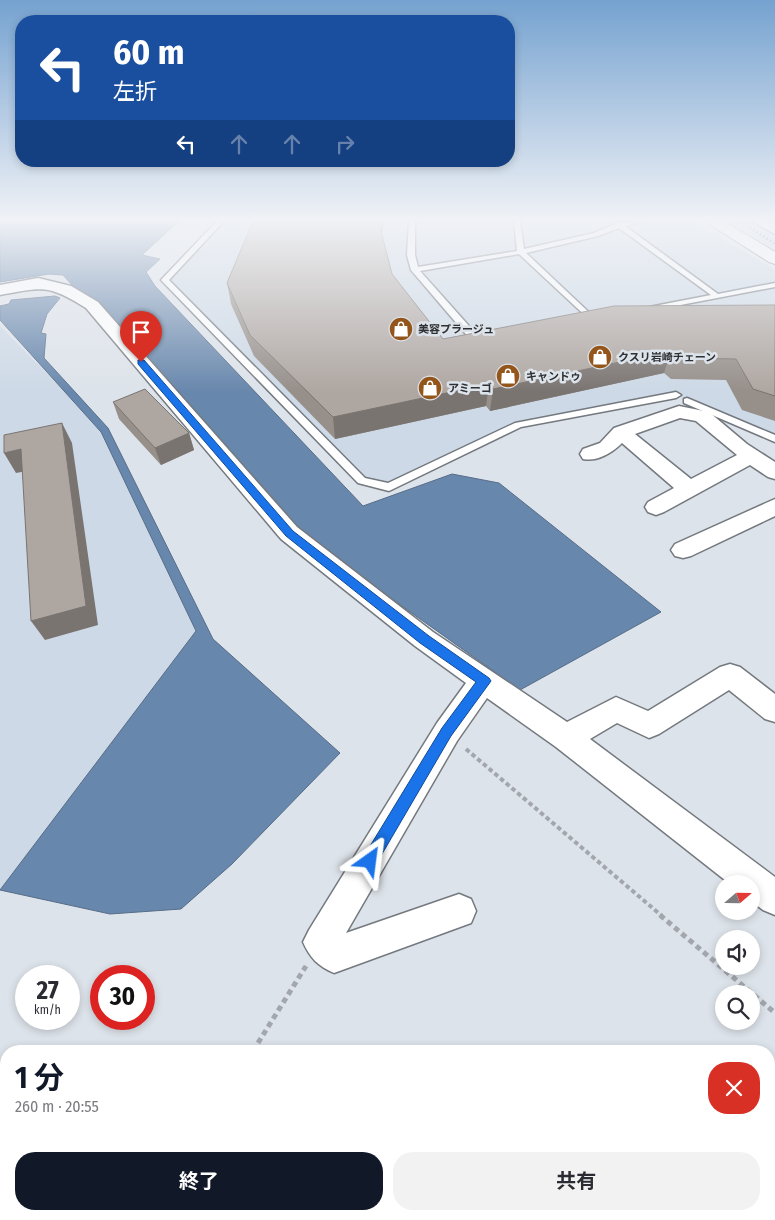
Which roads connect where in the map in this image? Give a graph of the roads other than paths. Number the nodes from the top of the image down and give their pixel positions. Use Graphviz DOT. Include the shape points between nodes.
graph roads {
  1 [pos="167,278"];
  2 [pos="422,278"];
  3 [pos="548,278"];
  4 [pos="692,278"];
  5 [pos="775,285"];
  6 [pos="0,290"];
  7 [pos="718,297"];
  8 [pos="640,311"];
  9 [pos="602,318"];
  10 [pos="592,320"];
  11 [pos="583,322"];
  12 [pos="488,342"];
  13 [pos="676,395"];
  14 [pos="687,402"];
  15 [pos="622,432"];
  16 [pos="775,439"];
  17 [pos="745,452"];
  18 [pos="590,454"];
  19 [pos="775,460"];
  20 [pos="775,472"];
  21 [pos="689,489"];
  22 [pos="656,507"];
  23 [pos="775,507"];
  24 [pos="683,550"];
  25 [pos="484,681"];
  26 [pos="775,710"];
  27 [pos="566,738"];
  28 [pos="775,898"];
  29 [pos="459,911"];
  1 -- 13 [label="lane" via="165,280 362,481 389,487 518,425"];
  2 -- 12 [label="lane" via="478,344"];
  3 -- 10 [label="lane"];
  4 -- 7 [label="lane"];
  5 -- 7 [label="lane"];
  6 -- 25 [label="street" via="38,283 66,289 92,305 289,533 424,639"];
  7 -- 8 [label="lane"];
  9 -- 10 [label="lane"];
  10 -- 11 [label="lane"];
  14 -- 16 [label="lane"];
  15 -- 17 [label="street" via="679,412 702,416"];
  15 -- 18 [label="street" via="607,447"];
  15 -- 21 [label="street"];
  17 -- 19 [label="street"];
  17 -- 20 [label="street"];
  17 -- 21 [label="street"];
  21 -- 22 [label="street"];
  23 -- 24 [label="street"];
  25 -- 27 [label="street"];
  25 -- 29 [label="street" via="447,732 321,942 334,954"];
  26 -- 27 [label="street" via="730,675 648,725 616,709"];
  27 -- 28 [label="street"];
}
